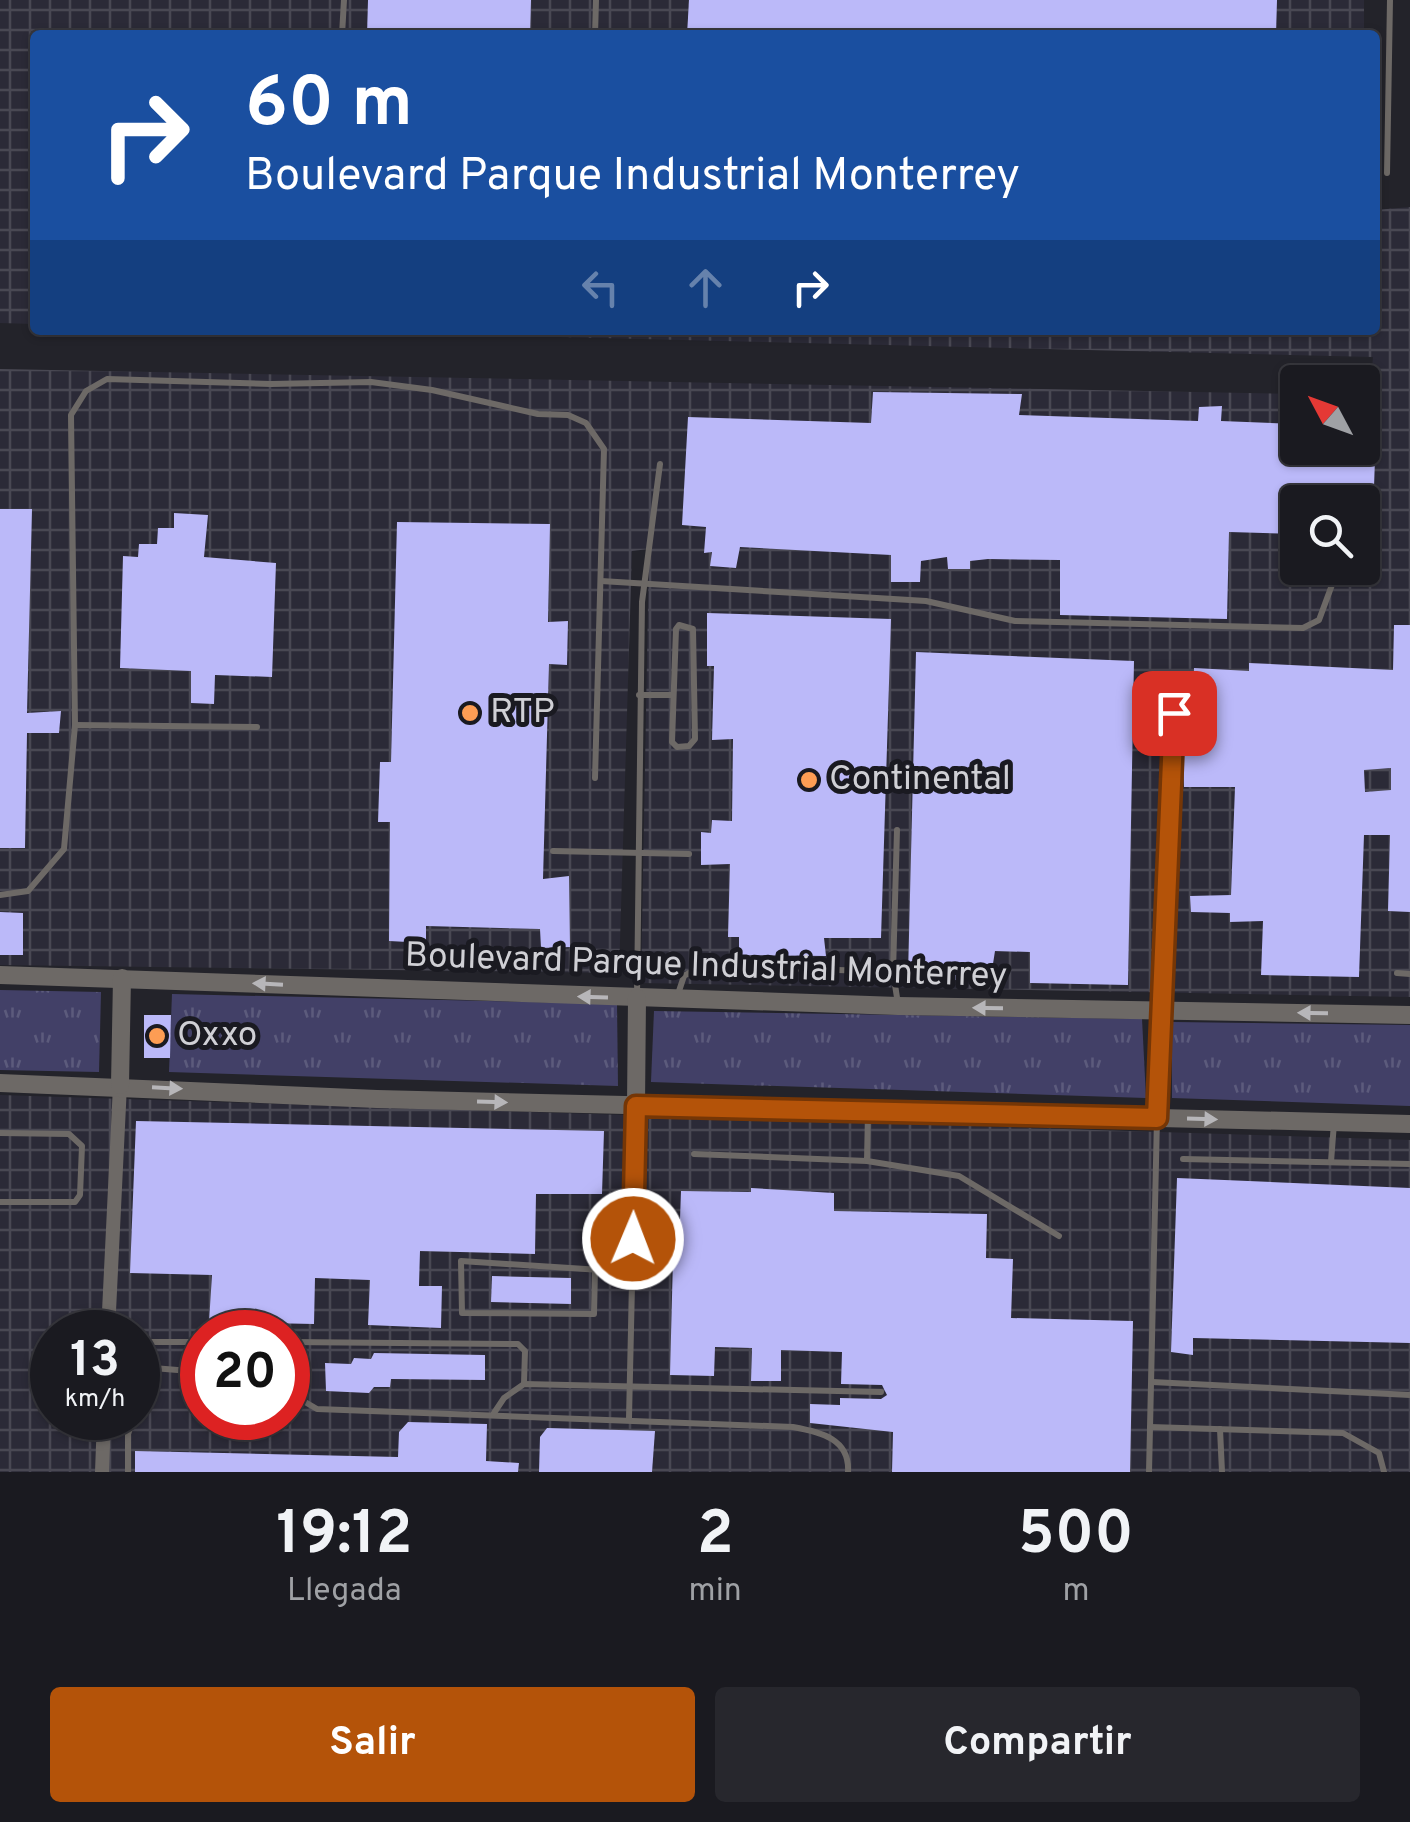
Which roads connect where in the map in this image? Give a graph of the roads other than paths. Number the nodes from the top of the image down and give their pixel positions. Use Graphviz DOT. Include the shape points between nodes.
graph roads {
  1 [pos="344,0"];
  2 [pos="596,0"];
  3 [pos="1390,0"];
  4 [pos="342,30"];
  5 [pos="595,30"];
  6 [pos="1387,174"];
  7 [pos="660,464"];
  8 [pos="600,581"];
  9 [pos="644,582"];
  10 [pos="1332,585"];
  11 [pos="1175,674"];
  12 [pos="640,695"];
  13 [pos="674,696"];
  14 [pos="75,725"];
  15 [pos="257,728"];
  16 [pos="595,778"];
  17 [pos="897,830"];
  18 [pos="553,851"];
  19 [pos="689,854"];
  20 [pos="638,855"];
  21 [pos="0,895"];
  22 [pos="893,972"];
  23 [pos="1397,973"];
  24 [pos="1410,974"];
  25 [pos="0,975"];
  26 [pos="122,978"];
  27 [pos="637,998"];
  28 [pos="676,1000"];
  29 [pos="898,1006"];
  30 [pos="1162,1011"];
  31 [pos="1410,1014"];
  32 [pos="0,1083"];
  33 [pos="120,1085"];
  34 [pos="636,1106"];
  35 [pos="868,1111"];
  36 [pos="1157,1118"];
  37 [pos="1334,1122"];
  38 [pos="1410,1124"];
  39 [pos="0,1134"];
  40 [pos="694,1154"];
  41 [pos="1183,1160"];
  42 [pos="867,1161"];
  43 [pos="1331,1162"];
  44 [pos="1410,1164"];
  45 [pos="0,1202"];
  46 [pos="1058,1236"];
  47 [pos="596,1270"];
  48 [pos="632,1272"];
  49 [pos="110,1310"];
  50 [pos="310,1342"];
  51 [pos="1152,1382"];
  52 [pos="524,1384"];
  53 [pos="630,1386"];
  54 [pos="881,1392"];
  55 [pos="1410,1396"];
  56 [pos="310,1405"];
  57 [pos="494,1414"];
  58 [pos="629,1418"];
  59 [pos="1150,1428"];
  60 [pos="1220,1429"];
  61 [pos="103,1440"];
  62 [pos="128,1440"];
  63 [pos="102,1472"];
  64 [pos="128,1472"];
  65 [pos="848,1472"];
  66 [pos="1149,1472"];
  67 [pos="1222,1472"];
  68 [pos="1384,1472"];
  1 -- 4 [label="lane"];
  2 -- 5 [label="lane"];
  3 -- 6 [label="lane"];
  7 -- 9 [label="lane"];
  8 -- 9 [label="lane"];
  8 -- 14 [label="lane" via="604,449 586,423 568,415 372,382 108,379 86,391 71,415"];
  8 -- 16 [label="lane"];
  9 -- 10 [label="lane" via="926,601 1015,621 1303,628 1318,620"];
  9 -- 12 [label="lane"];
  11 -- 30 [label="lane"];
  12 -- 13 [label="lane"];
  12 -- 20 [label="lane"];
  13 -- 13 [label="lane" via="672,742 689,746 690,626 676,629"];
  14 -- 15 [label="lane"];
  14 -- 21 [label="lane" via="64,849 40,882"];
  17 -- 22 [label="lane"];
  18 -- 20 [label="lane"];
  19 -- 20 [label="lane"];
  20 -- 27 [label="lane"];
  22 -- 28 [label="lane" via="702,965 684,976"];
  22 -- 29 [label="lane"];
  23 -- 24 [label="lane"];
  25 -- 26 [label="street, Boulevard Parque Industrial Monterrey"];
  27 -- 26 [label="street, Boulevard Parque Industrial Monterrey, one-way"];
  26 -- 33 [label="street"];
  27 -- 28 [label="street, Boulevard Parque Industrial Monterrey"];
  27 -- 34 [label="street"];
  28 -- 29 [label="street, Boulevard Parque Industrial Monterrey"];
  30 -- 29 [label="street, Boulevard Parque Industrial Monterrey, one-way"];
  31 -- 30 [label="street, Boulevard Parque Industrial Monterrey, one-way"];
  30 -- 36 [label="street"];
  32 -- 33 [label="street"];
  33 -- 34 [label="street, one-way"];
  33 -- 49 [label="street"];
  34 -- 35 [label="street"];
  34 -- 48 [label="lane"];
  35 -- 36 [label="street"];
  35 -- 42 [label="lane"];
  36 -- 37 [label="street, one-way"];
  36 -- 51 [label="lane"];
  37 -- 38 [label="street"];
  37 -- 43 [label="lane"];
  39 -- 45 [label="lane" via="68,1134 82,1146 75,1202"];
  40 -- 42 [label="lane"];
  41 -- 43 [label="lane"];
  42 -- 46 [label="lane" via="958,1176"];
  43 -- 44 [label="lane"];
  47 -- 47 [label="lane" via="461,1261 462,1312 594,1314"];
  47 -- 48 [label="lane"];
  48 -- 53 [label="lane"];
  50 -- 52 [label="lane" via="518,1344 525,1351"];
  51 -- 55 [label="lane"];
  51 -- 59 [label="lane"];
  52 -- 53 [label="lane"];
  52 -- 57 [label="lane"];
  53 -- 54 [label="lane"];
  53 -- 58 [label="lane"];
  56 -- 57 [label="lane"];
  57 -- 58 [label="lane"];
  58 -- 65 [label="lane" via="808,1430 843,1446"];
  59 -- 60 [label="lane"];
  59 -- 66 [label="lane"];
  60 -- 67 [label="lane"];
  60 -- 68 [label="lane" via="1343,1433 1379,1453"];
  61 -- 63 [label="street"];
  62 -- 64 [label="lane"];
}
